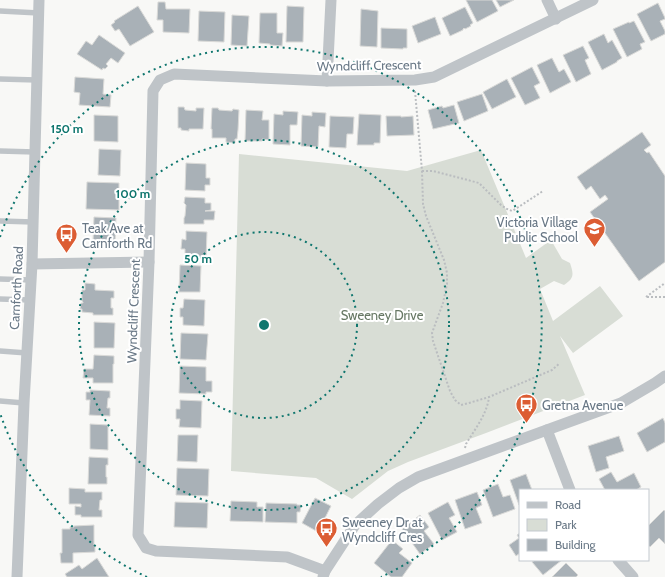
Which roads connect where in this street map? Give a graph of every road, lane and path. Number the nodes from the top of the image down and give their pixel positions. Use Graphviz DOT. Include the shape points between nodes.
graph roads {
  1 [pos="39,0"];
  2 [pos="331,0"];
  3 [pos="547,0"];
  4 [pos="593,0"];
  5 [pos="0,11"];
  6 [pos="38,13"];
  7 [pos="556,19"];
  8 [pos="0,79"];
  9 [pos="37,80"];
  10 [pos="415,80"];
  11 [pos="327,81"];
  12 [pos="0,150"];
  13 [pos="35,152"];
  14 [pos="422,171"];
  15 [pos="543,191"];
  16 [pos="0,221"];
  17 [pos="33,222"];
  18 [pos="150,262"];
  19 [pos="32,264"];
  20 [pos="0,278"];
  21 [pos="31,280"];
  22 [pos="665,283"];
  23 [pos="665,297"];
  24 [pos="0,299"];
  25 [pos="30,300"];
  26 [pos="0,351"];
  27 [pos="27,353"];
  28 [pos="560,363"];
  29 [pos="665,376"];
  30 [pos="489,397"];
  31 [pos="0,401"];
  32 [pos="24,403"];
  33 [pos="547,430"];
  34 [pos="460,462"];
  35 [pos="570,489"];
  36 [pos="619,561"];
  37 [pos="324,574"];
  38 [pos="17,577"];
  39 [pos="633,577"];
  1 -- 6 [label="street, Carnforth Road"];
  2 -- 11 [label="street"];
  3 -- 7 [label="street"];
  4 -- 7 [label="street, Wyndcliff Crescent"];
  5 -- 6 [label="lane"];
  6 -- 9 [label="street, Carnforth Road"];
  7 -- 10 [label="street, Wyndcliff Crescent" via="434,77"];
  8 -- 9 [label="lane"];
  9 -- 13 [label="street, Carnforth Road"];
  10 -- 11 [label="street, Wyndcliff Crescent"];
  10 -- 14 [label="path"];
  11 -- 18 [label="street, Wyndcliff Crescent" via="174,74 160,80 153,91"];
  12 -- 13 [label="lane"];
  13 -- 17 [label="street, Carnforth Road"];
  14 -- 15 [label="path" via="433,171 479,183 501,205 512,211"];
  14 -- 30 [label="path" via="423,204 444,260 447,284 432,333 433,341 450,392 460,405"];
  16 -- 17 [label="lane"];
  17 -- 19 [label="street, Carnforth Road"];
  18 -- 19 [label="street"];
  18 -- 37 [label="street, Wyndcliff Crescent" via="138,535 146,548 156,551 287,557"];
  19 -- 21 [label="street, Carnforth Road"];
  20 -- 21 [label="lane"];
  21 -- 25 [label="street, Carnforth Road"];
  22 -- 23 [label="path" via="646,297"];
  24 -- 25 [label="lane"];
  25 -- 27 [label="street, Carnforth Road"];
  26 -- 27 [label="lane"];
  27 -- 32 [label="street, Carnforth Road"];
  28 -- 30 [label="path" via="552,370"];
  29 -- 33 [label="street" via="621,403"];
  30 -- 34 [label="path" via="485,413 466,444"];
  31 -- 32 [label="lane"];
  32 -- 38 [label="street, Carnforth Road"];
  33 -- 34 [label="street"];
  33 -- 35 [label="street"];
  34 -- 37 [label="street" via="418,477 378,504 355,525"];
  36 -- 39 [label="street"];
}
